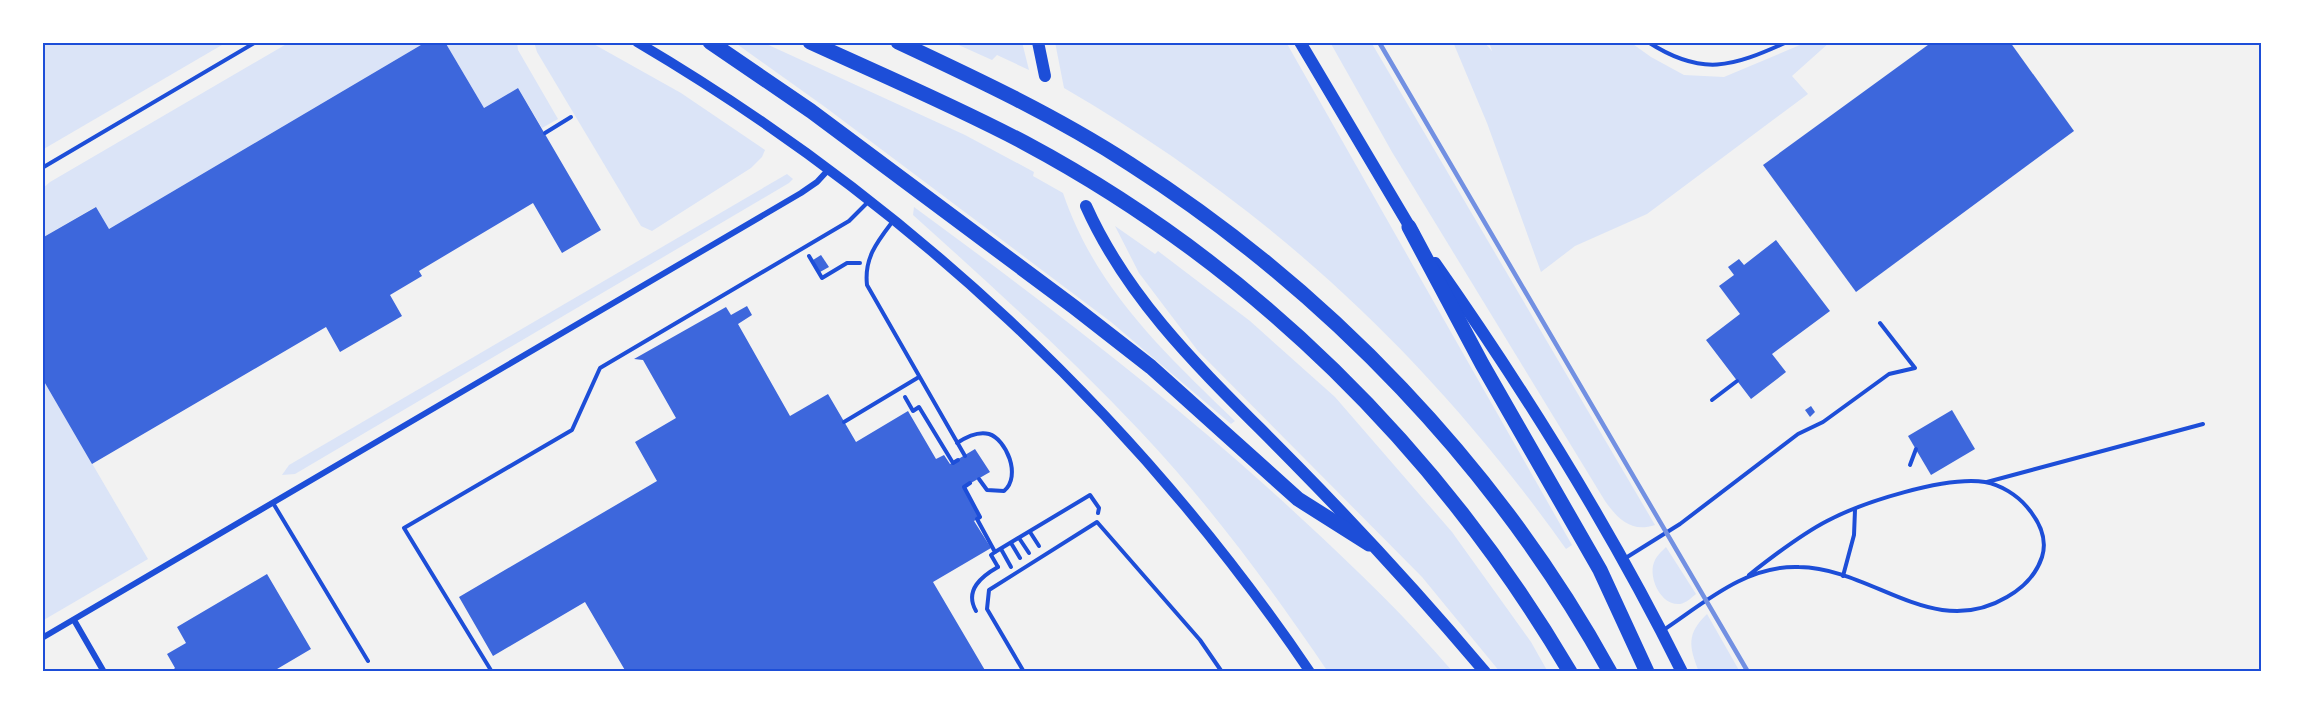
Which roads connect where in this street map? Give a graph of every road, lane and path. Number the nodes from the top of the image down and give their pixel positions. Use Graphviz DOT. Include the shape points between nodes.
graph roads {
  1 [pos="256,42"];
  2 [pos="637,42"];
  3 [pos="710,42"];
  4 [pos="810,42"];
  5 [pos="897,42"];
  6 [pos="1038,42"];
  7 [pos="1300,42"];
  8 [pos="1648,42"];
  9 [pos="1787,42"];
  10 [pos="1045,76"];
  11 [pos="571,117"];
  12 [pos="544,133"];
  13 [pos="42,168"];
  14 [pos="829,169"];
  15 [pos="870,200"];
  16 [pos="1086,206"];
  17 [pos="895,218"];
  18 [pos="1409,226"];
  19 [pos="810,258"];
  20 [pos="856,263"];
  21 [pos="1880,323"];
  22 [pos="919,377"];
  23 [pos="1737,381"];
  24 [pos="904,395"];
  25 [pos="1712,400"];
  26 [pos="844,422"];
  27 [pos="2203,424"];
  28 [pos="957,443"];
  29 [pos="1916,449"];
  30 [pos="965,456"];
  31 [pos="957,460"];
  32 [pos="1910,465"];
  33 [pos="979,478"];
  34 [pos="1987,483"];
  35 [pos="969,484"];
  36 [pos="273,503"];
  37 [pos="1855,510"];
  38 [pos="1097,522"];
  39 [pos="1030,532"];
  40 [pos="1020,538"];
  41 [pos="1011,543"];
  42 [pos="1369,544"];
  43 [pos="1001,549"];
  44 [pos="995,552"];
  45 [pos="1044,554"];
  46 [pos="1623,559"];
  47 [pos="1034,561"];
  48 [pos="1025,566"];
  49 [pos="998,567"];
  50 [pos="1015,572"];
  51 [pos="1749,575"];
  52 [pos="1843,576"];
  53 [pos="74,620"];
  54 [pos="1661,631"];
  55 [pos="42,639"];
  56 [pos="368,661"];
  57 [pos="104,672"];
  58 [pos="492,672"];
  59 [pos="1024,672"];
  60 [pos="1222,672"];
  61 [pos="1310,672"];
  62 [pos="1485,672"];
  63 [pos="1570,672"];
  64 [pos="1610,672"];
  65 [pos="1647,672"];
  66 [pos="1682,672"];
  1 -- 13 [label="lane"];
  2 -- 14 [label="street" via="706,84"];
  3 -- 42 [label="highway" via="811,111 1074,307 1188,399 1298,499"];
  4 -- 63 [label="highway" via="967,114 1052,159 1163,228 1262,304 1359,394 1426,466 1501,564"];
  5 -- 64 [label="highway" via="1038,110 1128,163 1225,229 1315,305 1399,387 1465,461 1526,540"];
  6 -- 10 [label="main road"];
  7 -- 18 [label="main road"];
  8 -- 9 [label="lane" via="1694,63 1725,66"];
  11 -- 12 [label="path"];
  14 -- 15 [label="street"];
  14 -- 36 [label="street" via="807,189"];
  15 -- 17 [label="street"];
  15 -- 58 [label="lane" via="849,221 600,368 572,430 404,528"];
  16 -- 42 [label="main road" via="1116,264 1150,314"];
  17 -- 22 [label="lane" via="870,254 867,285"];
  17 -- 61 [label="street" via="998,309 1119,429 1232,563"];
  18 -- 46 [label="main road" via="1498,353"];
  18 -- 65 [label="highway" via="1594,561"];
  19 -- 20 [label="path" via="822,278 847,262"];
  21 -- 46 [label="lane" via="1915,368 1889,374 1823,422 1798,434 1680,524"];
  22 -- 26 [label="lane"];
  22 -- 28 [label="lane"];
  23 -- 25 [label="path"];
  24 -- 31 [label="path" via="914,411 920,407 953,462"];
  27 -- 34 [label="lane"];
  28 -- 30 [label="lane"];
  28 -- 33 [label="lane" via="974,434 988,434 998,440 1014,468 1012,481 1004,491 987,490"];
  29 -- 32 [label="path"];
  34 -- 37 [label="lane" via="1967,481 1937,486"];
  34 -- 52 [label="lane" via="2014,494 2042,531 2042,556 2035,571 2016,591 1976,611 1961,613 1935,609"];
  35 -- 44 [label="path" via="964,487 980,517 976,519"];
  36 -- 53 [label="street"];
  36 -- 56 [label="lane"];
  37 -- 51 [label="lane" via="1828,520"];
  37 -- 52 [label="lane" via="1854,535"];
  38 -- 39 [label="path" via="1099,508 1090,495"];
  38 -- 45 [label="lane"];
  38 -- 60 [label="lane" via="1200,640"];
  39 -- 40 [label="path"];
  39 -- 45 [label="path"];
  40 -- 41 [label="path"];
  40 -- 47 [label="path"];
  41 -- 43 [label="path"];
  41 -- 48 [label="path"];
  42 -- 62 [label="main road"];
  43 -- 44 [label="path"];
  43 -- 50 [label="path"];
  44 -- 49 [label="path" via="991,555"];
  45 -- 47 [label="lane"];
  46 -- 54 [label="main road"];
  47 -- 48 [label="lane"];
  48 -- 50 [label="lane"];
  50 -- 59 [label="lane" via="989,590 985,602"];
  51 -- 52 [label="lane" via="1799,567"];
  51 -- 54 [label="lane"];
  53 -- 55 [label="street"];
  53 -- 57 [label="street"];
  54 -- 66 [label="main road"];
}
